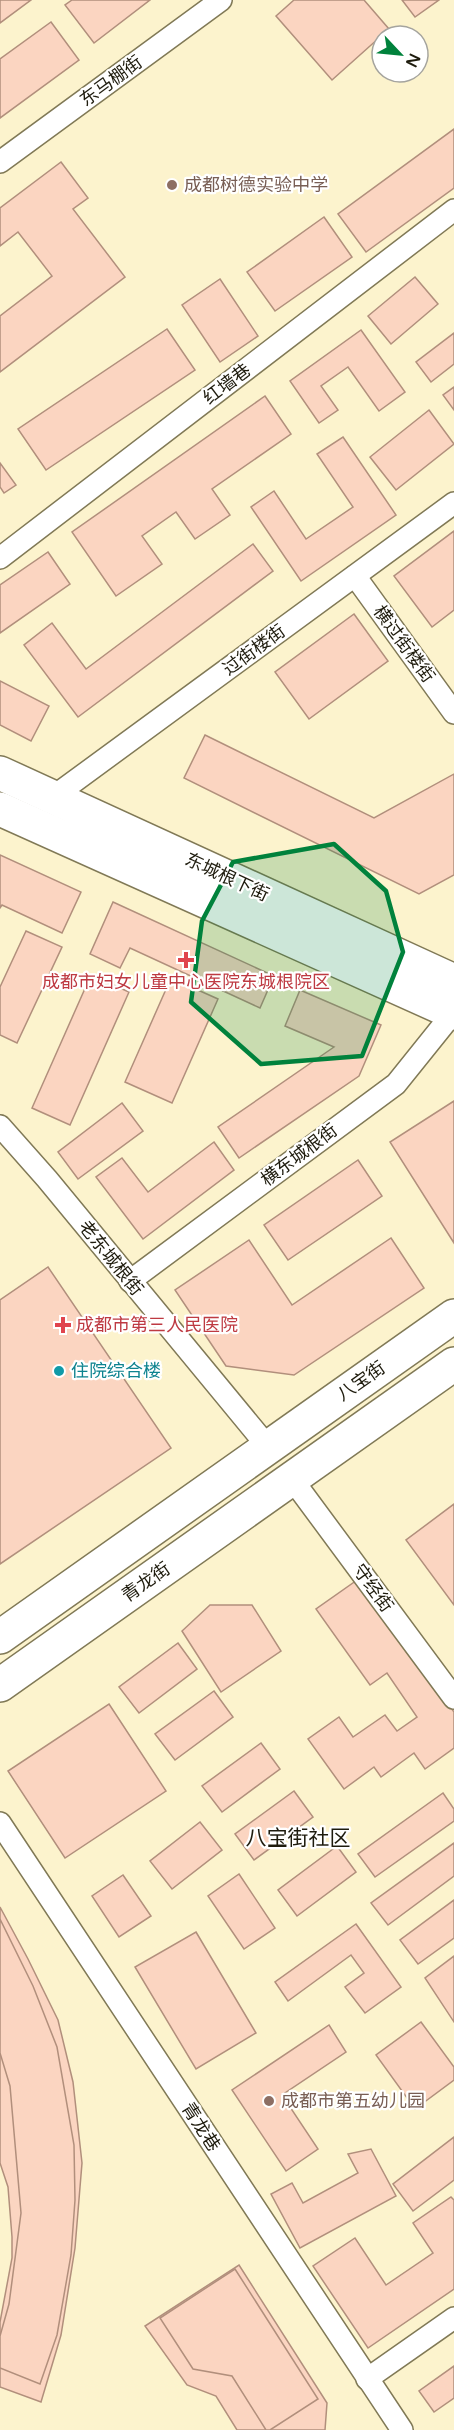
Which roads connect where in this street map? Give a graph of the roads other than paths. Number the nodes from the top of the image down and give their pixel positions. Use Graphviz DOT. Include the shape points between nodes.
graph roads {
  1 [pos="221,0"];
  2 [pos="0,162"];
  3 [pos="454,210"];
  4 [pos="454,503"];
  5 [pos="0,558"];
  6 [pos="355,576"];
  7 [pos="454,713"];
  8 [pos="0,773"];
  9 [pos="53,797"];
  10 [pos="0,808"];
  11 [pos="454,981"];
  12 [pos="453,1013"];
  13 [pos="0,1126"];
  14 [pos="130,1281"];
  15 [pos="454,1316"];
  16 [pos="454,1364"];
  17 [pos="268,1447"];
  18 [pos="292,1479"];
  19 [pos="0,1637"];
  20 [pos="0,1685"];
  21 [pos="454,1698"];
  22 [pos="0,1823"];
  23 [pos="454,2318"];
  24 [pos="367,2379"];
  25 [pos="402,2430"];
  1 -- 2 [label="street, 东马棚街"];
  3 -- 5 [label="street, 红墙巷"];
  4 -- 6 [label="street, 过街楼街"];
  6 -- 7 [label="street, 横过街楼街"];
  6 -- 9 [label="street, 过街楼街"];
  8 -- 9 [label="main road, 东城根下街"];
  9 -- 11 [label="main road, 东城根下街"];
  10 -- 12 [label="main road, 东城根下街"];
  12 -- 14 [label="street, 横东城根街" via="396,1084"];
  13 -- 14 [label="street, 老东城根街"];
  14 -- 17 [label="street, 老东城根街"];
  15 -- 17 [label="main road, 八宝街"];
  16 -- 18 [label="main road"];
  17 -- 19 [label="main road"];
  18 -- 20 [label="main road, 青龙街"];
  18 -- 21 [label="street, 守经街"];
  22 -- 24 [label="street, 青龙巷"];
  23 -- 24 [label="street"];
  24 -- 25 [label="street, 青龙巷"];
}
